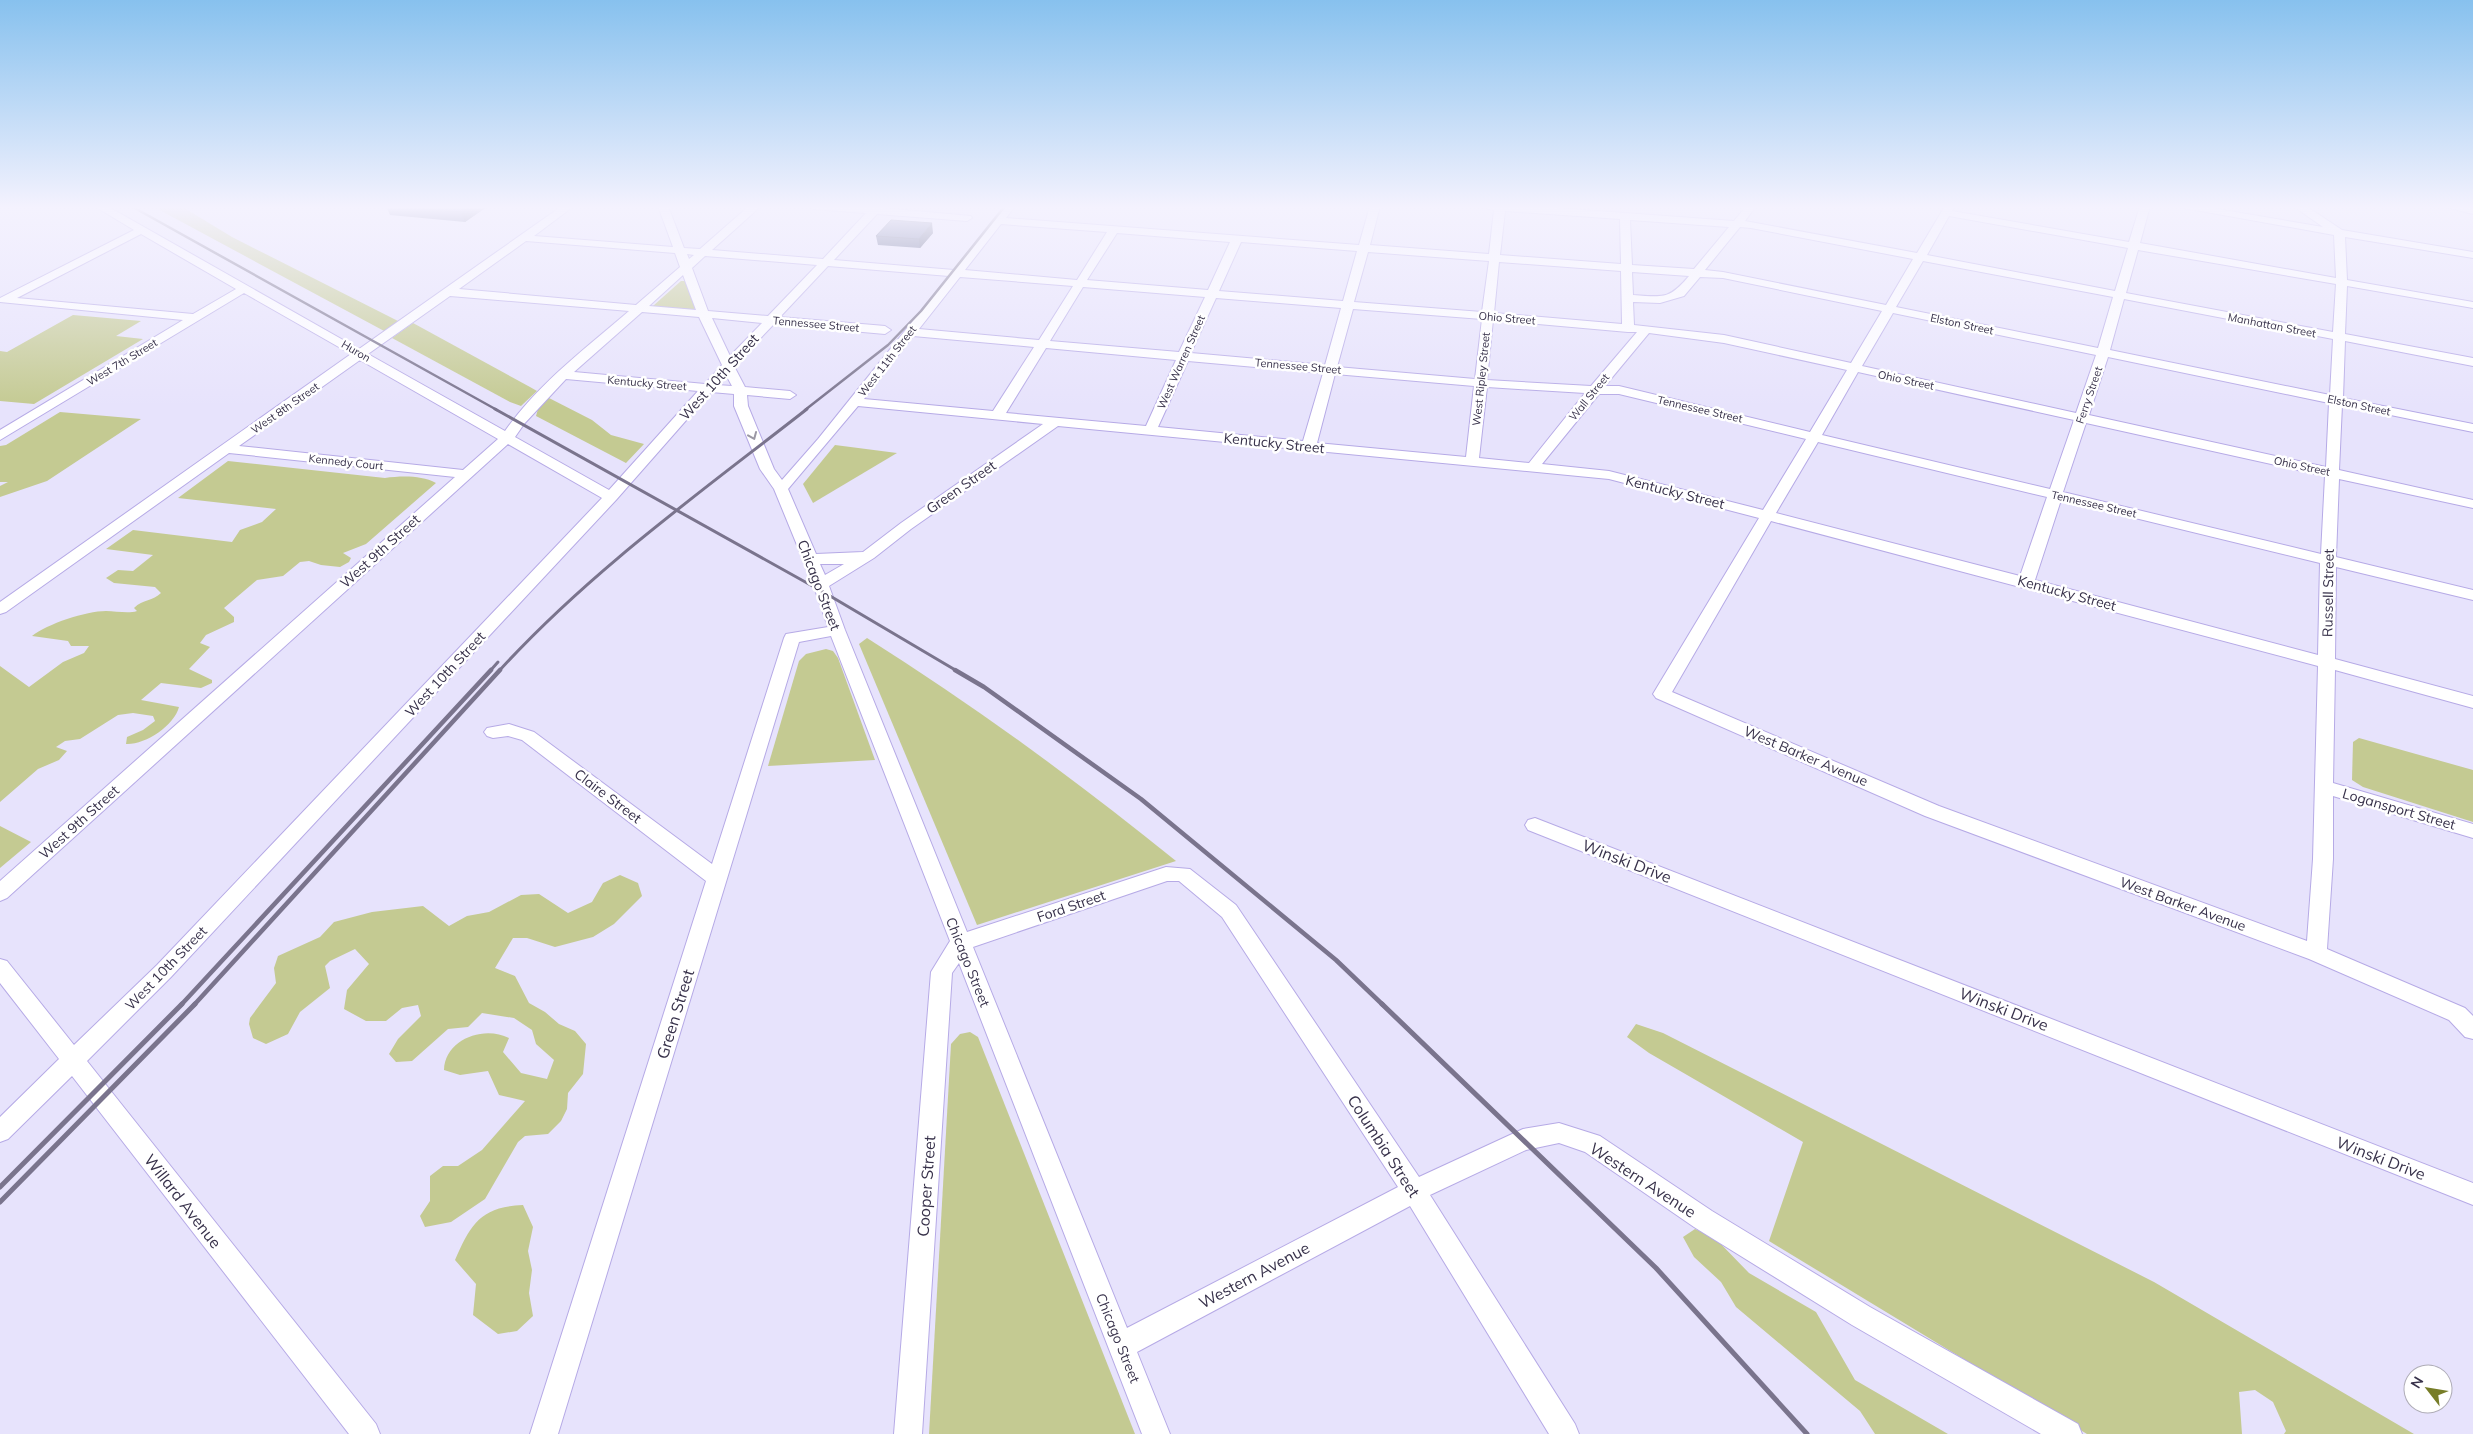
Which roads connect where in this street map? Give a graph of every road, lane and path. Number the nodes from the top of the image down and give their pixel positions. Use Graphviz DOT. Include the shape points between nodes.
graph roads {
  1 [pos="57,273"];
  2 [pos="218,273"];
  3 [pos="476,273"];
  4 [pos="680,273"];
  5 [pos="689,273"];
  6 [pos="816,273"];
  7 [pos="956,273"];
  8 [pos="967,273"];
  9 [pos="1087,273"];
  10 [pos="1221,273"];
  11 [pos="1356,273"];
  12 [pos="1492,273"];
  13 [pos="1627,273"];
  14 [pos="1698,273"];
  15 [pos="1706,273"];
  16 [pos="1911,273"];
  17 [pos="2004,273"];
  18 [pos="2126,273"];
  19 [pos="2291,273"];
  20 [pos="2341,273"];
  21 [pos="2342,282"];
  22 [pos="1081,283"];
  23 [pos="245,288"];
  24 [pos="449,292"];
  25 [pos="1212,293"];
  26 [pos="2119,295"];
  27 [pos="1627,298"];
  28 [pos="2,301"];
  29 [pos="1347,304"];
  30 [pos="2473,305"];
  31 [pos="1889,308"];
  32 [pos="639,309"];
  33 [pos="704,315"];
  34 [pos="1488,316"];
  35 [pos="195,318"];
  36 [pos="770,321"];
  37 [pos="1628,328"];
  38 [pos="1646,329"];
  39 [pos="885,330"];
  40 [pos="910,332"];
  41 [pos="2338,337"];
  42 [pos="1043,344"];
  43 [pos="2103,353"];
  44 [pos="361,354"];
  45 [pos="1184,356"];
  46 [pos="2473,362"];
  47 [pos="729,364"];
  48 [pos="1854,368"];
  49 [pos="1329,369"];
  50 [pos="563,375"];
  51 [pos="1479,383"];
  52 [pos="709,388"];
  53 [pos="740,390"];
  54 [pos="1594,390"];
  55 [pos="790,395"];
  56 [pos="2335,400"];
  57 [pos="855,402"];
  58 [pos="997,416"];
  59 [pos="2081,418"];
  60 [pos="1055,422"];
  61 [pos="2473,428"];
  62 [pos="1150,431"];
  63 [pos="0,436"];
  64 [pos="1816,436"];
  65 [pos="508,438"];
  66 [pos="1308,446"];
  67 [pos="226,449"];
  68 [pos="1472,462"];
  69 [pos="1533,467"];
  70 [pos="2332,473"];
  71 [pos="466,474"];
  72 [pos="781,489"];
  73 [pos="2057,495"];
  74 [pos="611,498"];
  75 [pos="2473,504"];
  76 [pos="1769,515"];
  77 [pos="868,555"];
  78 [pos="810,559"];
  79 [pos="2328,560"];
  80 [pos="2026,582"];
  81 [pos="822,584"];
  82 [pos="2473,595"];
  83 [pos="0,609"];
  84 [pos="837,630"];
  85 [pos="2327,663"];
  86 [pos="2473,702"];
  87 [pos="493,732"];
  88 [pos="2324,787"];
  89 [pos="1536,825"];
  90 [pos="2473,831"];
  91 [pos="1183,874"];
  92 [pos="717,879"];
  93 [pos="0,893"];
  94 [pos="960,943"];
  95 [pos="2316,953"];
  96 [pos="0,967"];
  97 [pos="2473,1030"];
  98 [pos="74,1062"];
  99 [pos="0,1132"];
  100 [pos="1414,1191"];
  101 [pos="2473,1194"];
  102 [pos="1121,1346"];
  103 [pos="366,1434"];
  104 [pos="544,1434"];
  105 [pos="908,1434"];
  106 [pos="1156,1434"];
  107 [pos="1565,1434"];
  108 [pos="2068,1434"];
  1 -- 28 [label="street"];
  2 -- 23 [label="street, Huron"];
  3 -- 24 [label="street, West 8th Street"];
  4 -- 32 [label="street, West 9th Street"];
  5 -- 33 [label="street, Chicago Street"];
  6 -- 36 [label="street, West 10th Street"];
  7 -- 40 [label="street, West 11th Street"];
  8 -- 22 [label="street, Ohio Street"];
  9 -- 22 [label="street"];
  10 -- 25 [label="street, West Warren Street"];
  11 -- 29 [label="street"];
  12 -- 34 [label="street, West Ripley Street"];
  13 -- 27 [label="street"];
  14 -- 27 [label="street" via="1680,294 1672,298"];
  15 -- 31 [label="street, Elston Street"];
  16 -- 31 [label="street, West Barker Avenue"];
  17 -- 26 [label="street, Manhattan Street"];
  18 -- 26 [label="street, Ferry Street"];
  19 -- 21 [label="street"];
  20 -- 21 [label="street, Russell Street"];
  21 -- 30 [label="street"];
  21 -- 41 [label="street, Russell Street"];
  22 -- 25 [label="street, Ohio Street"];
  22 -- 42 [label="street"];
  23 -- 35 [label="street, West 7th Street"];
  23 -- 44 [label="street, Huron"];
  24 -- 32 [label="street, Tennessee Street"];
  24 -- 44 [label="street, West 8th Street"];
  25 -- 29 [label="street, Ohio Street"];
  25 -- 45 [label="street, West Warren Street"];
  26 -- 41 [label="street, Manhattan Street"];
  26 -- 43 [label="street, Ferry Street"];
  27 -- 37 [label="street"];
  28 -- 35 [label="street"];
  29 -- 34 [label="street, Ohio Street"];
  29 -- 49 [label="street"];
  31 -- 43 [label="street, Elston Street"];
  31 -- 48 [label="street, West Barker Avenue"];
  32 -- 33 [label="street, Tennessee Street"];
  32 -- 50 [label="street, West 9th Street"];
  33 -- 36 [label="street, Tennessee Street"];
  33 -- 47 [label="street, Chicago Street"];
  34 -- 37 [label="street, Ohio Street"];
  34 -- 51 [label="street, West Ripley Street"];
  35 -- 63 [label="street, West 7th Street"];
  36 -- 39 [label="street, Tennessee Street"];
  36 -- 47 [label="street, West 10th Street"];
  37 -- 38 [label="street, Ohio Street"];
  38 -- 48 [label="street, Ohio Street" via="1724,339"];
  38 -- 54 [label="street, Wall Street"];
  40 -- 42 [label="street, Tennessee Street"];
  40 -- 57 [label="street, West 11th Street"];
  41 -- 46 [label="street, Manhattan Street"];
  41 -- 56 [label="street, Russell Street"];
  42 -- 45 [label="street, Tennessee Street"];
  42 -- 58 [label="street"];
  43 -- 56 [label="street, Elston Street"];
  43 -- 59 [label="street, Ferry Street"];
  44 -- 65 [label="street, Huron"];
  44 -- 67 [label="street, West 8th Street"];
  45 -- 49 [label="street, Tennessee Street"];
  45 -- 62 [label="street, West Warren Street"];
  47 -- 52 [label="street, West 10th Street"];
  47 -- 53 [label="street, Chicago Street"];
  48 -- 59 [label="street, Ohio Street"];
  48 -- 64 [label="street, West Barker Avenue"];
  49 -- 51 [label="street, Tennessee Street"];
  49 -- 66 [label="street"];
  50 -- 52 [label="street, Kentucky Street"];
  50 -- 65 [label="street, West 9th Street" via="519,421"];
  51 -- 54 [label="street, Tennessee Street"];
  51 -- 68 [label="street, West Ripley Street"];
  52 -- 53 [label="street, Kentucky Street"];
  52 -- 74 [label="street, West 10th Street"];
  53 -- 55 [label="street, Kentucky Street"];
  53 -- 72 [label="street, Chicago Street" via="741,406 750,428 767,469"];
  54 -- 64 [label="street, Tennessee Street" via="1619,390"];
  54 -- 69 [label="street, Wall Street"];
  56 -- 61 [label="street, Elston Street"];
  56 -- 70 [label="street, Russell Street"];
  57 -- 58 [label="street, Kentucky Street"];
  57 -- 72 [label="street, West 11th Street"];
  58 -- 60 [label="street, Kentucky Street"];
  59 -- 70 [label="street, Ohio Street"];
  59 -- 73 [label="street, Ferry Street"];
  60 -- 62 [label="street, Kentucky Street"];
  60 -- 77 [label="street, Green Street"];
  62 -- 66 [label="street, Kentucky Street"];
  64 -- 73 [label="street, Tennessee Street"];
  64 -- 76 [label="street, West Barker Avenue"];
  65 -- 71 [label="street, West 9th Street"];
  65 -- 74 [label="street, Huron"];
  66 -- 68 [label="street, Kentucky Street"];
  67 -- 71 [label="street, Kennedy Court"];
  67 -- 83 [label="street, West 8th Street"];
  68 -- 69 [label="street, Kentucky Street"];
  69 -- 76 [label="street, Kentucky Street" via="1609,475"];
  70 -- 75 [label="street, Ohio Street"];
  70 -- 79 [label="street, Russell Street"];
  71 -- 93 [label="street, West 9th Street"];
  72 -- 78 [label="street, Chicago Street"];
  73 -- 79 [label="street, Tennessee Street"];
  73 -- 80 [label="street, Ferry Street"];
  74 -- 98 [label="street, West 10th Street"];
  76 -- 80 [label="street, Kentucky Street"];
  76 -- 95 [label="street, West Barker Avenue" via="1662,694 1932,811"];
  77 -- 78 [label="street, Green Street"];
  77 -- 81 [label="street, Green Street"];
  78 -- 81 [label="street, Chicago Street"];
  79 -- 82 [label="street, Tennessee Street"];
  79 -- 85 [label="street, Russell Street"];
  80 -- 85 [label="street, Kentucky Street"];
  81 -- 84 [label="street, Chicago Street"];
  84 -- 92 [label="street, Green Street" via="792,638"];
  84 -- 94 [label="street, Chicago Street"];
  85 -- 86 [label="street, Kentucky Street"];
  85 -- 88 [label="street, Russell Street"];
  87 -- 92 [label="street, Claire Street" via="509,730 528,736"];
  88 -- 90 [label="street, Logansport Street"];
  88 -- 95 [label="street, Russell Street" via="2324,859"];
  89 -- 101 [label="street, Winski Drive"];
  91 -- 94 [label="street, Ford Street" via="1166,874"];
  91 -- 100 [label="street, Columbia Street" via="1229,911"];
  92 -- 104 [label="street, Green Street"];
  94 -- 102 [label="street, Chicago Street"];
  94 -- 105 [label="street, Cooper Street" via="942,972"];
  95 -- 97 [label="street, West Barker Avenue" via="2457,1014"];
  96 -- 98 [label="street, Willard Avenue"];
  98 -- 99 [label="street, West 10th Street"];
  98 -- 103 [label="street, Willard Avenue"];
  100 -- 102 [label="street, Western Avenue"];
  100 -- 107 [label="street, Columbia Street"];
  100 -- 108 [label="street, Western Avenue" via="1523,1140 1559,1133 1592,1144 1703,1219 1861,1316"];
  102 -- 106 [label="street, Chicago Street"];
}
